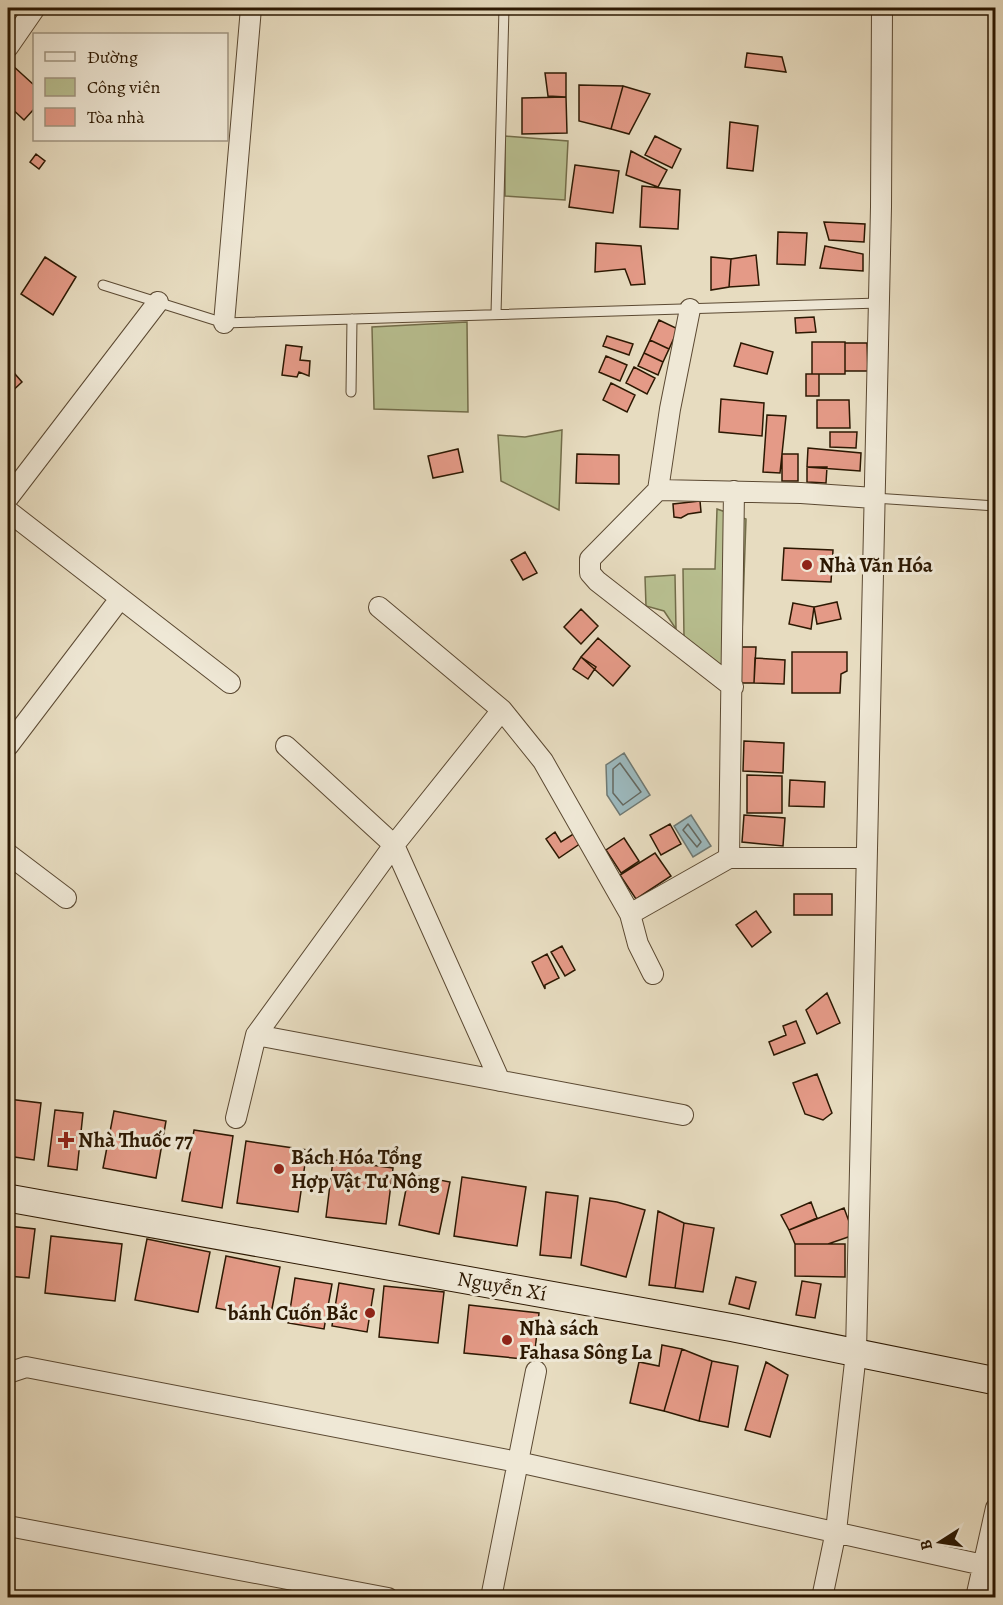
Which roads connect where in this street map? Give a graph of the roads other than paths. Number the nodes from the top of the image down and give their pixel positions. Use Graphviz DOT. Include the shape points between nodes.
graph roads {
  1 [pos="35,8"];
  2 [pos="251,8"];
  3 [pos="504,8"];
  4 [pos="882,8"];
  5 [pos="8,47"];
  6 [pos="103,285"];
  7 [pos="158,302"];
  8 [pos="879,303"];
  9 [pos="690,309"];
  10 [pos="496,314"];
  11 [pos="352,319"];
  12 [pos="225,323"];
  13 [pos="351,392"];
  14 [pos="658,490"];
  15 [pos="734,491"];
  16 [pos="8,498"];
  17 [pos="874,498"];
  18 [pos="996,506"];
  19 [pos="8,512"];
  20 [pos="119,600"];
  21 [pos="380,607"];
  22 [pos="230,683"];
  23 [pos="733,687"];
  24 [pos="502,710"];
  25 [pos="8,746"];
  26 [pos="286,746"];
  27 [pos="394,845"];
  28 [pos="8,854"];
  29 [pos="729,858"];
  30 [pos="866,858"];
  31 [pos="66,898"];
  32 [pos="630,914"];
  33 [pos="653,974"];
  34 [pos="256,1035"];
  35 [pos="500,1081"];
  36 [pos="683,1115"];
  37 [pos="236,1118"];
  38 [pos="8,1198"];
  39 [pos="856,1353"];
  40 [pos="536,1371"];
  41 [pos="8,1373"];
  42 [pos="996,1382"];
  43 [pos="518,1461"];
  44 [pos="996,1508"];
  45 [pos="8,1526"];
  46 [pos="836,1531"];
  47 [pos="983,1565"];
  48 [pos="388,1598"];
  49 [pos="490,1598"];
  50 [pos="822,1598"];
  51 [pos="976,1598"];
  1 -- 5 [label="street"];
  2 -- 12 [label="street"];
  3 -- 10 [label="lane"];
  4 -- 8 [label="street"];
  6 -- 7 [label="lane"];
  7 -- 12 [label="lane"];
  7 -- 16 [label="street"];
  8 -- 9 [label="lane"];
  8 -- 17 [label="street"];
  9 -- 10 [label="lane"];
  9 -- 14 [label="street"];
  10 -- 11 [label="lane"];
  11 -- 12 [label="lane"];
  11 -- 13 [label="lane"];
  14 -- 15 [label="street"];
  14 -- 23 [label="street" via="590,559 590,573 664,636"];
  15 -- 17 [label="street"];
  15 -- 23 [label="street"];
  17 -- 18 [label="lane"];
  17 -- 30 [label="street"];
  19 -- 20 [label="street"];
  20 -- 22 [label="street"];
  20 -- 25 [label="street"];
  21 -- 24 [label="street"];
  23 -- 29 [label="street"];
  24 -- 27 [label="street"];
  24 -- 32 [label="street" via="543,761"];
  26 -- 27 [label="street"];
  27 -- 34 [label="street"];
  27 -- 35 [label="street"];
  28 -- 31 [label="street"];
  29 -- 30 [label="street"];
  29 -- 32 [label="street"];
  30 -- 39 [label="street"];
  32 -- 33 [label="street" via="638,944"];
  34 -- 35 [label="street"];
  34 -- 37 [label="street"];
  35 -- 36 [label="street"];
  38 -- 39 [label="street, Nguyễn Xí"];
  39 -- 42 [label="street, Nguyễn Xí"];
  39 -- 46 [label="street"];
  40 -- 43 [label="street"];
  41 -- 43 [label="street" via="26,1367"];
  43 -- 46 [label="street"];
  43 -- 49 [label="street"];
  44 -- 47 [label="street"];
  45 -- 48 [label="street"];
  46 -- 47 [label="street"];
  46 -- 50 [label="street"];
  47 -- 51 [label="street"];
}
